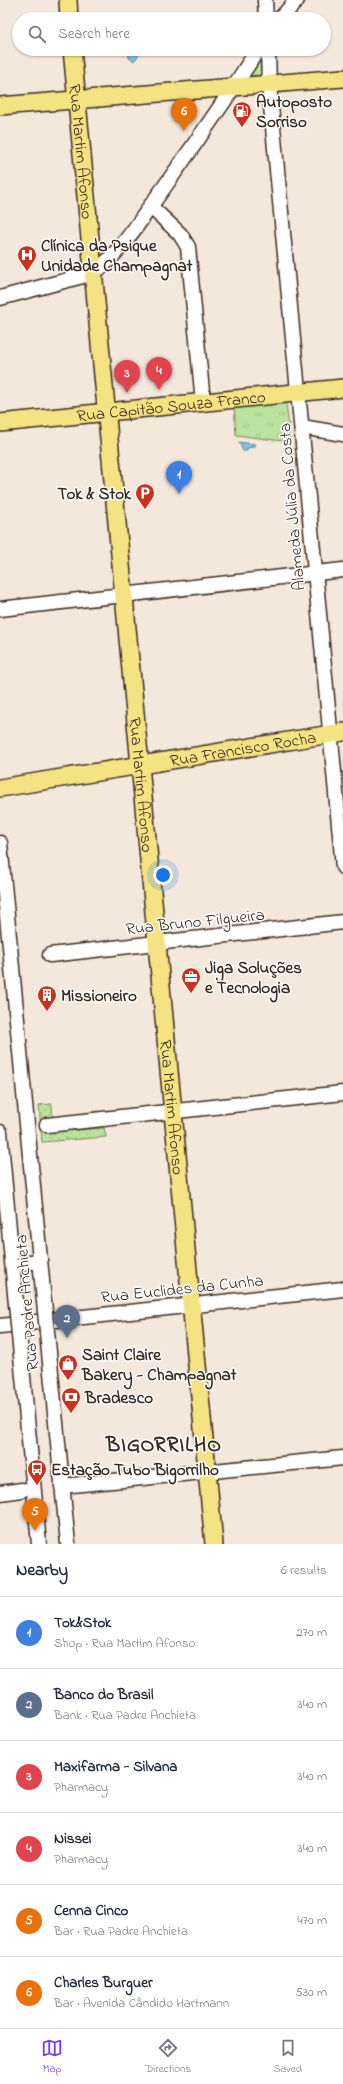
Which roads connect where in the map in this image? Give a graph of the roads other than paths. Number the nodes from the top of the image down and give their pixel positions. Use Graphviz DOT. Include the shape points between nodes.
graph roads {
  1 [pos="68,0"];
  2 [pos="265,0"];
  3 [pos="297,0"];
  4 [pos="69,12"];
  5 [pos="266,12"];
  6 [pos="286,12"];
  7 [pos="73,56"];
  8 [pos="254,56"];
  9 [pos="268,56"];
  10 [pos="343,78"];
  11 [pos="269,85"];
  12 [pos="234,87"];
  13 [pos="77,100"];
  14 [pos="0,106"];
  15 [pos="150,206"];
  16 [pos="94,273"];
  17 [pos="0,298"];
  18 [pos="343,388"];
  19 [pos="298,393"];
  20 [pos="203,402"];
  21 [pos="107,412"];
  22 [pos="0,424"];
  23 [pos="302,427"];
  24 [pos="343,434"];
  25 [pos="343,570"];
  26 [pos="315,573"];
  27 [pos="124,595"];
  28 [pos="0,609"];
  29 [pos="337,733"];
  30 [pos="140,765"];
  31 [pos="0,788"];
  32 [pos="0,843"];
  33 [pos="343,866"];
  34 [pos="343,922"];
  35 [pos="157,943"];
  36 [pos="50,955"];
  37 [pos="343,1093"];
  38 [pos="173,1111"];
  39 [pos="47,1125"];
  40 [pos="0,1132"];
  41 [pos="40,1261"];
  42 [pos="12,1264"];
  43 [pos="343,1289"];
  44 [pos="191,1305"];
  45 [pos="0,1326"];
  46 [pos="343,1458"];
  47 [pos="207,1472"];
  48 [pos="62,1486"];
  49 [pos="22,1490"];
  50 [pos="0,1492"];
  51 [pos="39,1544"];
  52 [pos="68,1544"];
  53 [pos="214,1544"];
  1 -- 4 [label="main road"];
  2 -- 5 [label="street"];
  3 -- 6 [label="street"];
  7 -- 13 [label="main road, Rua Martim Afonso"];
  8 -- 12 [label="street"];
  9 -- 11 [label="street, Alameda Júlia da Costa"];
  10 -- 11 [label="main road"];
  11 -- 12 [label="main road"];
  11 -- 19 [label="street, Alameda Júlia da Costa"];
  12 -- 13 [label="main road"];
  12 -- 15 [label="street"];
  13 -- 14 [label="main road"];
  13 -- 16 [label="main road, Rua Martim Afonso"];
  15 -- 16 [label="street" via="115,254"];
  15 -- 20 [label="street" via="180,234 188,247"];
  16 -- 17 [label="street"];
  16 -- 21 [label="main road, Rua Martim Afonso"];
  18 -- 19 [label="main road, Rua Capitão Souza Franco"];
  19 -- 20 [label="main road, Rua Capitão Souza Franco"];
  19 -- 23 [label="street, Alameda Júlia da Costa"];
  20 -- 21 [label="main road, Rua Capitão Souza Franco"];
  21 -- 22 [label="main road, Rua Capitão Souza Franco"];
  21 -- 27 [label="main road, Rua Martim Afonso"];
  23 -- 24 [label="street"];
  23 -- 26 [label="street, Alameda Júlia da Costa"];
  25 -- 26 [label="street"];
  26 -- 27 [label="street"];
  26 -- 29 [label="street, Alameda Júlia da Costa"];
  27 -- 28 [label="street"];
  27 -- 30 [label="main road, Rua Martim Afonso"];
  29 -- 30 [label="main road, Rua Francisco Rocha"];
  29 -- 33 [label="street, Alameda Júlia da Costa"];
  30 -- 31 [label="main road, Rua Francisco Rocha"];
  30 -- 35 [label="main road, Rua Martim Afonso"];
  32 -- 41 [label="street, Rua Padre Anchieta"];
  34 -- 35 [label="street, Rua Bruno Filgueira"];
  35 -- 36 [label="street, Rua Bruno Filgueira"];
  35 -- 38 [label="main road, Rua Martim Afonso"];
  37 -- 38 [label="street"];
  38 -- 39 [label="street"];
  38 -- 44 [label="main road, Rua Martim Afonso"];
  40 -- 42 [label="street, Rua Padre Anchieta"];
  41 -- 42 [label="street"];
  41 -- 48 [label="street, Rua Padre Anchieta, bridge"];
  42 -- 51 [label="street, Rua Padre Anchieta, bridge"];
  43 -- 44 [label="street, Rua Euclides da Cunha"];
  44 -- 45 [label="street, Rua Euclides da Cunha"];
  44 -- 47 [label="main road, Rua Martim Afonso"];
  46 -- 47 [label="street"];
  47 -- 48 [label="street"];
  47 -- 53 [label="main road, Rua Martim Afonso"];
  48 -- 52 [label="street, Rua Padre Anchieta"];
  49 -- 50 [label="street"];
}
